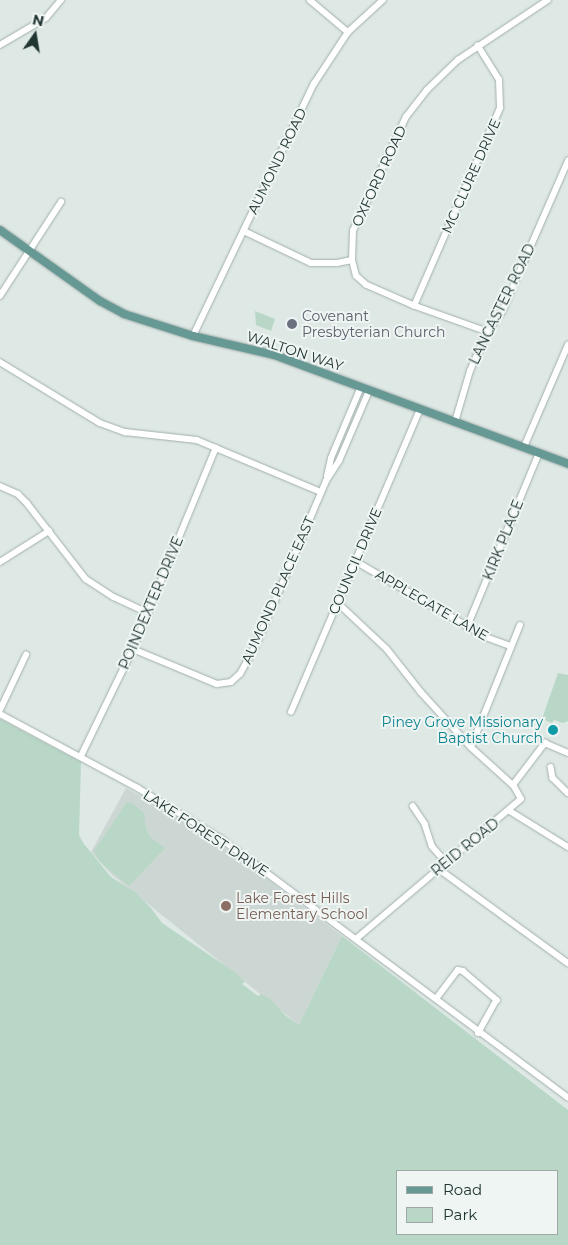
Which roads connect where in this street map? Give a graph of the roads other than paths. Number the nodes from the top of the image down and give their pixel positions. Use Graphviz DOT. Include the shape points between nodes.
graph roads {
  1 [pos="61,0"];
  2 [pos="310,0"];
  3 [pos="383,0"];
  4 [pos="548,0"];
  5 [pos="348,32"];
  6 [pos="0,45"];
  7 [pos="478,46"];
  8 [pos="568,161"];
  9 [pos="61,202"];
  10 [pos="0,230"];
  11 [pos="244,230"];
  12 [pos="28,251"];
  13 [pos="352,260"];
  14 [pos="0,296"];
  15 [pos="414,306"];
  16 [pos="488,332"];
  17 [pos="193,336"];
  18 [pos="568,345"];
  19 [pos="0,362"];
  20 [pos="361,387"];
  21 [pos="369,391"];
  22 [pos="420,410"];
  23 [pos="454,422"];
  24 [pos="524,447"];
  25 [pos="216,448"];
  26 [pos="539,453"];
  27 [pos="568,464"];
  28 [pos="326,481"];
  29 [pos="0,486"];
  30 [pos="321,492"];
  31 [pos="49,530"];
  32 [pos="355,561"];
  33 [pos="0,562"];
  34 [pos="338,602"];
  35 [pos="148,613"];
  36 [pos="520,624"];
  37 [pos="467,627"];
  38 [pos="511,646"];
  39 [pos="133,649"];
  40 [pos="26,655"];
  41 [pos="0,710"];
  42 [pos="291,712"];
  43 [pos="0,714"];
  44 [pos="472,747"];
  45 [pos="568,753"];
  46 [pos="81,756"];
  47 [pos="551,767"];
  48 [pos="513,785"];
  49 [pos="568,793"];
  50 [pos="412,806"];
  51 [pos="510,811"];
  52 [pos="568,846"];
  53 [pos="447,863"];
  54 [pos="439,869"];
  55 [pos="356,939"];
  56 [pos="568,963"];
  57 [pos="436,1000"];
  58 [pos="479,1033"];
  59 [pos="568,1097"];
  1 -- 6 [label="street" via="46,18"];
  2 -- 5 [label="street"];
  3 -- 5 [label="street, AUMOND ROAD"];
  4 -- 7 [label="street, OXFORD ROAD"];
  5 -- 11 [label="street, AUMOND ROAD" via="314,84"];
  7 -- 13 [label="street, OXFORD ROAD" via="440,77 406,117 353,230"];
  7 -- 15 [label="street, MC CLURE DRIVE" via="499,80 500,108"];
  8 -- 16 [label="street, LANCASTER ROAD" via="502,312"];
  9 -- 12 [label="street"];
  10 -- 12 [label="main road, WALTON WAY"];
  11 -- 13 [label="street" via="311,262"];
  11 -- 17 [label="street, AUMOND ROAD"];
  12 -- 14 [label="street"];
  12 -- 17 [label="main road, WALTON WAY" via="124,314"];
  13 -- 15 [label="street, OXFORD ROAD" via="356,276 366,285"];
  15 -- 16 [label="street, OXFORD ROAD"];
  16 -- 23 [label="street, LANCASTER ROAD" via="470,371"];
  17 -- 20 [label="main road, WALTON WAY" via="274,354"];
  18 -- 24 [label="street"];
  19 -- 25 [label="street" via="100,423 125,432 197,440"];
  20 -- 21 [label="main road, WALTON WAY"];
  20 -- 28 [label="street, AUMOND PLACE EAST" via="331,458"];
  21 -- 22 [label="main road, WALTON WAY"];
  21 -- 28 [label="street, AUMOND PLACE EAST" via="339,461"];
  22 -- 23 [label="main road, WALTON WAY"];
  22 -- 32 [label="street, COUNCIL DRIVE"];
  23 -- 24 [label="main road, WALTON WAY"];
  24 -- 26 [label="main road, WALTON WAY"];
  25 -- 30 [label="street"];
  25 -- 35 [label="street, POINDEXTER DRIVE"];
  26 -- 27 [label="main road, WALTON WAY"];
  26 -- 37 [label="street, KIRK PLACE"];
  28 -- 30 [label="street, AUMOND PLACE EAST"];
  29 -- 31 [label="street" via="18,494"];
  30 -- 39 [label="street, AUMOND PLACE EAST" via="257,643 236,678 217,684"];
  31 -- 33 [label="street"];
  31 -- 35 [label="street" via="96,587"];
  32 -- 34 [label="street, COUNCIL DRIVE"];
  32 -- 37 [label="street, APPLEGATE LANE"];
  34 -- 42 [label="street, COUNCIL DRIVE"];
  34 -- 44 [label="street" via="388,649 421,692"];
  35 -- 39 [label="street, POINDEXTER DRIVE"];
  36 -- 38 [label="street"];
  37 -- 38 [label="street, APPLEGATE LANE"];
  38 -- 44 [label="street"];
  39 -- 46 [label="street, POINDEXTER DRIVE"];
  40 -- 41 [label="street"];
  43 -- 46 [label="street, LAKE FOREST DRIVE"];
  44 -- 48 [label="street"];
  45 -- 48 [label="street" via="545,744"];
  46 -- 55 [label="street, LAKE FOREST DRIVE" via="220,838"];
  47 -- 49 [label="street" via="553,778"];
  48 -- 51 [label="street, REID ROAD" via="521,799"];
  50 -- 53 [label="street" via="425,824 432,846"];
  51 -- 52 [label="street"];
  51 -- 53 [label="street, REID ROAD"];
  53 -- 54 [label="street, REID ROAD"];
  54 -- 55 [label="street, REID ROAD"];
  54 -- 56 [label="street"];
  55 -- 57 [label="street, LAKE FOREST DRIVE"];
  57 -- 58 [label="street, LAKE FOREST DRIVE"];
  57 -- 58 [label="street" via="458,970 463,971 497,1000"];
  58 -- 59 [label="street, LAKE FOREST DRIVE"];
}
